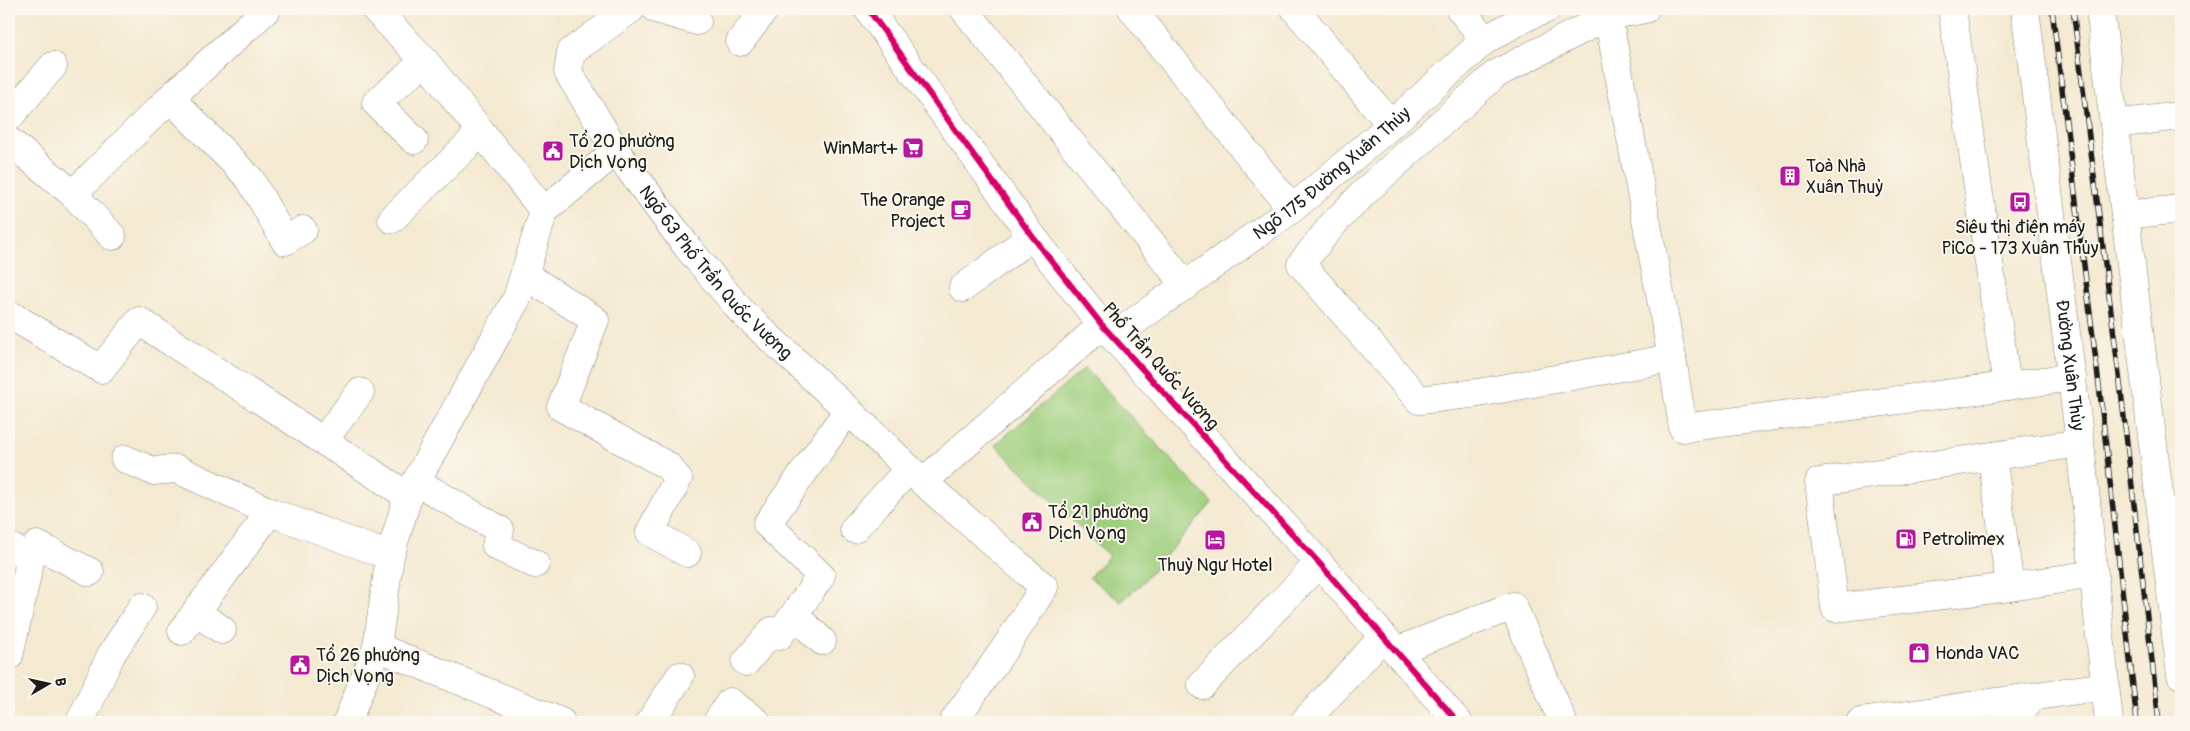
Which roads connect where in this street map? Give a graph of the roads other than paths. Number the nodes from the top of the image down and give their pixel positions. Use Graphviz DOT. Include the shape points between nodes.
graph roads {
  1 [pos="375,9"];
  2 [pos="632,9"];
  3 [pos="656,9"];
  4 [pos="765,9"];
  5 [pos="868,9"];
  6 [pos="964,9"];
  7 [pos="1132,9"];
  8 [pos="1295,9"];
  9 [pos="1460,9"];
  10 [pos="1547,9"];
  11 [pos="1645,9"];
  12 [pos="1952,9"];
  13 [pos="2025,9"];
  14 [pos="2100,9"];
  15 [pos="252,13"];
  16 [pos="1608,16"];
  17 [pos="697,21"];
  18 [pos="1485,40"];
  19 [pos="740,42"];
  20 [pos="425,61"];
  21 [pos="54,66"];
  22 [pos="170,98"];
  23 [pos="2181,116"];
  24 [pos="9,117"];
  25 [pos="2114,124"];
  26 [pos="1391,125"];
  27 [pos="480,132"];
  28 [pos="414,140"];
  29 [pos="9,141"];
  30 [pos="616,151"];
  31 [pos="73,194"];
  32 [pos="1292,209"];
  33 [pos="2181,209"];
  34 [pos="544,211"];
  35 [pos="2125,215"];
  36 [pos="392,219"];
  37 [pos="304,230"];
  38 [pos="112,236"];
  39 [pos="1032,236"];
  40 [pos="525,275"];
  41 [pos="1186,286"];
  42 [pos="962,288"];
  43 [pos="12,316"];
  44 [pos="1108,331"];
  45 [pos="1672,358"];
  46 [pos="2072,377"];
  47 [pos="2007,386"];
  48 [pos="360,392"];
  49 [pos="848,410"];
  50 [pos="323,441"];
  51 [pos="2080,443"];
  52 [pos="1992,456"];
  53 [pos="125,458"];
  54 [pos="916,475"];
  55 [pos="412,489"];
  56 [pos="270,512"];
  57 [pos="854,529"];
  58 [pos="20,552"];
  59 [pos="687,553"];
  60 [pos="390,556"];
  61 [pos="1319,563"];
  62 [pos="535,564"];
  63 [pos="90,572"];
  64 [pos="2094,574"];
  65 [pos="2010,587"];
  66 [pos="142,607"];
  67 [pos="794,615"];
  68 [pos="2178,615"];
  69 [pos="222,630"];
  70 [pos="822,641"];
  71 [pos="1390,644"];
  72 [pos="377,647"];
  73 [pos="9,656"];
  74 [pos="746,662"];
  75 [pos="2181,675"];
  76 [pos="680,676"];
  77 [pos="1202,685"];
  78 [pos="2105,686"];
  79 [pos="2032,697"];
  80 [pos="80,722"];
  81 [pos="347,722"];
  82 [pos="561,722"];
  83 [pos="650,722"];
  84 [pos="718,722"];
  85 [pos="756,722"];
  86 [pos="953,722"];
  87 [pos="1304,722"];
  88 [pos="1458,722"];
  89 [pos="1563,722"];
  90 [pos="1860,722"];
  91 [pos="2013,722"];
  92 [pos="2109,722"];
  1 -- 20 [label="main road"];
  2 -- 30 [label="main road, Ngõ 63 Phố Trần Quốc Vượng" via="571,52 568,72"];
  3 -- 17 [label="main road"];
  4 -- 19 [label="main road"];
  5 -- 39 [label="main road, Phố Trần Quốc Vượng"];
  6 -- 41 [label="main road"];
  7 -- 32 [label="main road"];
  8 -- 26 [label="main road"];
  9 -- 18 [label="main road"];
  10 -- 18 [label="main road, Ngõ 175 Đường Xuân Thủy"];
  11 -- 16 [label="main road"];
  12 -- 47 [label="main road"];
  13 -- 46 [label="main road, Đường Xuân Thủy"];
  14 -- 25 [label="main road"];
  15 -- 22 [label="main road"];
  16 -- 45 [label="main road"];
  16 -- 45 [label="main road" via="1496,74 1368,188 1301,264 1419,400 1478,393"];
  18 -- 26 [label="main road, Ngõ 175 Đường Xuân Thủy"];
  20 -- 27 [label="main road"];
  20 -- 28 [label="main road" via="376,103"];
  21 -- 24 [label="main road"];
  22 -- 31 [label="main road"];
  22 -- 37 [label="main road" via="250,179 286,240"];
  23 -- 25 [label="main road"];
  25 -- 35 [label="main road"];
  26 -- 32 [label="main road, Ngõ 175 Đường Xuân Thủy"];
  27 -- 34 [label="main road"];
  27 -- 36 [label="main road"];
  29 -- 31 [label="main road"];
  30 -- 34 [label="main road"];
  30 -- 49 [label="main road, Ngõ 63 Phố Trần Quốc Vượng" via="688,248 742,312"];
  31 -- 38 [label="main road"];
  32 -- 41 [label="main road, Ngõ 175 Đường Xuân Thủy"];
  33 -- 35 [label="main road"];
  34 -- 40 [label="main road"];
  35 -- 68 [label="main road"];
  39 -- 42 [label="main road"];
  39 -- 44 [label="main road, Phố Trần Quốc Vượng"];
  40 -- 55 [label="main road" via="517,298"];
  40 -- 59 [label="main road" via="595,320 561,407 668,466 678,479 650,532"];
  41 -- 44 [label="main road, Ngõ 175 Đường Xuân Thủy"];
  43 -- 50 [label="main road" via="101,369 139,321"];
  44 -- 54 [label="main road"];
  44 -- 61 [label="main road, Phố Trần Quốc Vượng"];
  45 -- 47 [label="main road" via="1683,428"];
  46 -- 47 [label="main road"];
  46 -- 51 [label="main road, Đường Xuân Thủy"];
  48 -- 50 [label="main road"];
  49 -- 54 [label="main road, Ngõ 63 Phố Trần Quốc Vượng"];
  49 -- 67 [label="main road" via="767,524 821,576"];
  50 -- 55 [label="main road"];
  51 -- 52 [label="main road"];
  51 -- 64 [label="main road, Đường Xuân Thủy"];
  52 -- 65 [label="main road"];
  52 -- 65 [label="main road" via="1819,482 1835,608"];
  53 -- 56 [label="main road" via="153,471 177,469"];
  54 -- 57 [label="main road"];
  54 -- 86 [label="main road, Ngõ 63 Phố Trần Quốc Vượng" via="1044,587"];
  55 -- 60 [label="main road"];
  55 -- 62 [label="main road" via="500,530 496,546"];
  56 -- 60 [label="main road"];
  56 -- 69 [label="main road" via="189,621"];
  58 -- 63 [label="main road" via="36,545"];
  58 -- 73 [label="main road"];
  60 -- 72 [label="main road"];
  61 -- 71 [label="main road, Phố Trần Quốc Vượng"];
  61 -- 77 [label="main road"];
  64 -- 65 [label="main road"];
  64 -- 78 [label="main road, Đường Xuân Thủy"];
  66 -- 80 [label="main road" via="112,655"];
  67 -- 70 [label="main road"];
  67 -- 74 [label="main road" via="779,636 772,631"];
  68 -- 75 [label="main road"];
  71 -- 87 [label="main road"];
  71 -- 88 [label="main road, Phố Trần Quốc Vượng"];
  71 -- 89 [label="main road" via="1513,606"];
  72 -- 81 [label="main road"];
  72 -- 82 [label="main road"];
  76 -- 83 [label="main road"];
  78 -- 79 [label="main road"];
  78 -- 92 [label="main road, Đường Xuân Thủy"];
  79 -- 90 [label="main road"];
  79 -- 91 [label="main road"];
  84 -- 85 [label="main road" via="730,702"];
}
